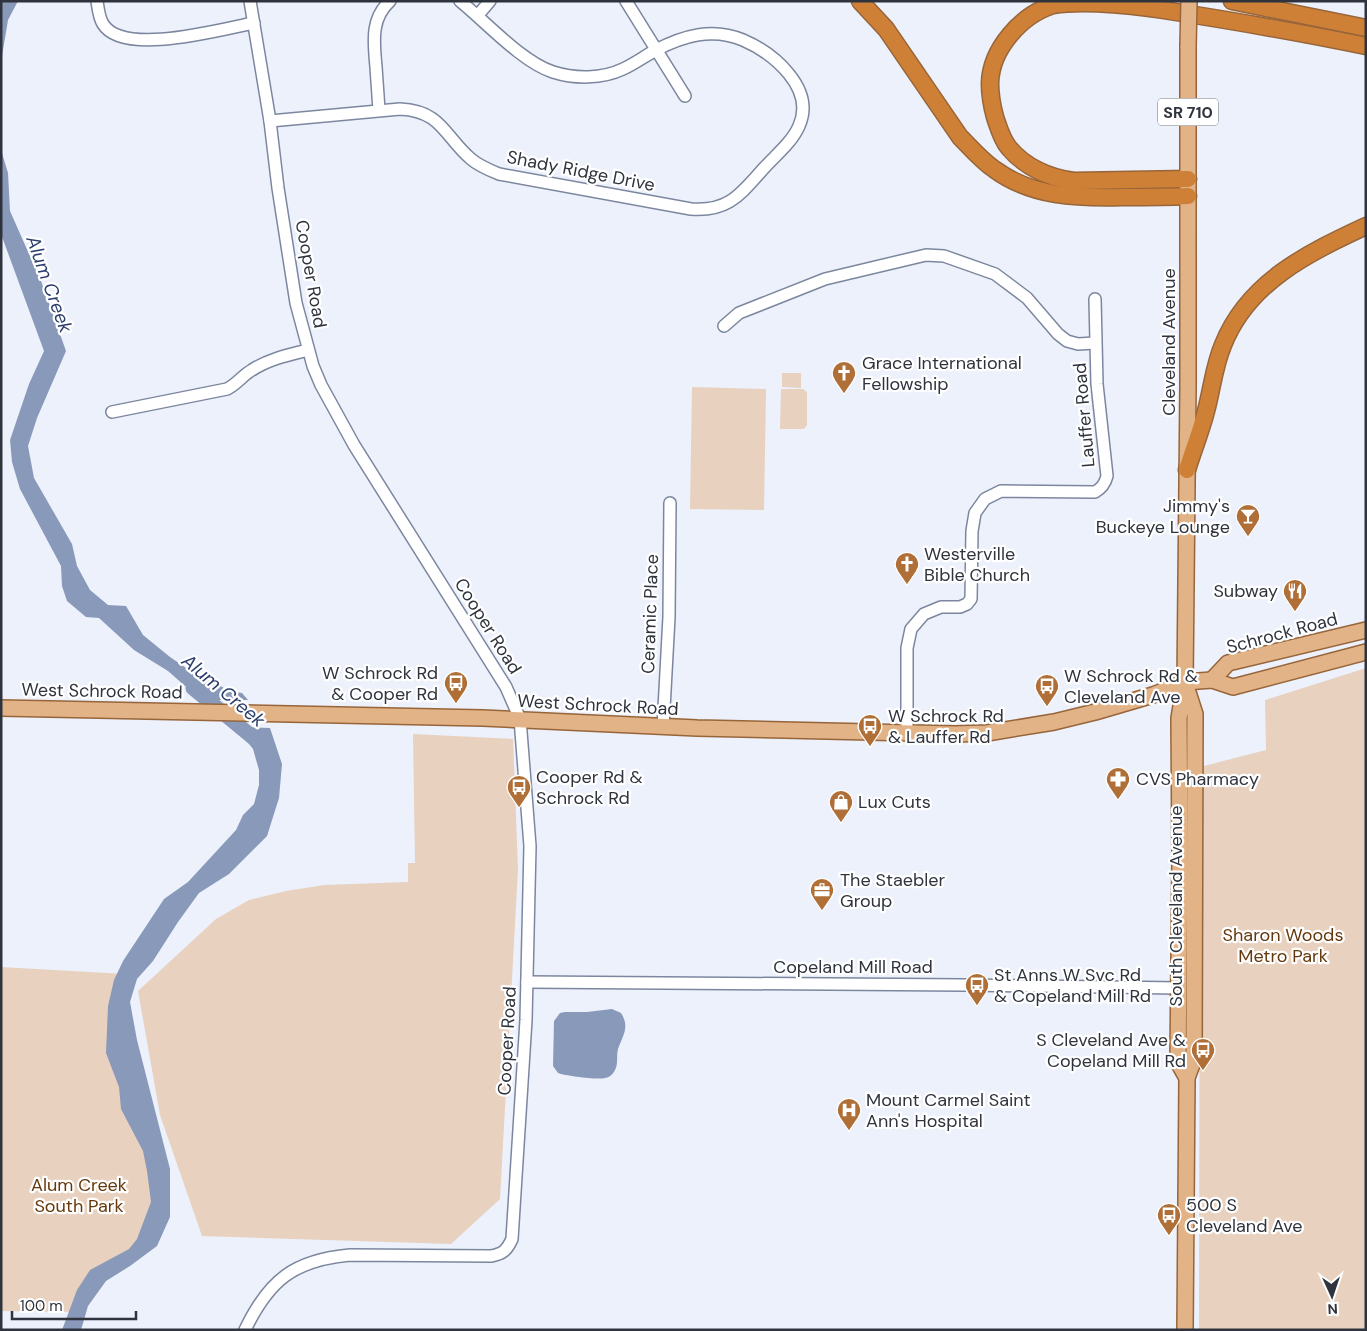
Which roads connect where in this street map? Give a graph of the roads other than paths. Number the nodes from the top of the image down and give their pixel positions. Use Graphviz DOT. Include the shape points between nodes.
graph roads {
  1 [pos="97,1"];
  2 [pos="250,1"];
  3 [pos="390,1"];
  4 [pos="460,1"];
  5 [pos="490,1"];
  6 [pos="626,1"];
  7 [pos="860,1"];
  8 [pos="1189,1"];
  9 [pos="1232,1"];
  10 [pos="478,15"];
  11 [pos="254,22"];
  12 [pos="1366,28"];
  13 [pos="1366,46"];
  14 [pos="656,50"];
  15 [pos="684,96"];
  16 [pos="379,110"];
  17 [pos="270,120"];
  18 [pos="1188,179"];
  19 [pos="1188,196"];
  20 [pos="1366,226"];
  21 [pos="1095,299"];
  22 [pos="724,326"];
  23 [pos="1095,343"];
  24 [pos="308,350"];
  25 [pos="112,412"];
  26 [pos="1187,470"];
  27 [pos="670,503"];
  28 [pos="1366,630"];
  29 [pos="1366,652"];
  30 [pos="1212,680"];
  31 [pos="1185,682"];
  32 [pos="1,708"];
  33 [pos="520,719"];
  34 [pos="663,727"];
  35 [pos="906,733"];
  36 [pos="527,982"];
  37 [pos="1179,988"];
  38 [pos="1186,1078"];
  39 [pos="245,1330"];
  40 [pos="1185,1330"];
  1 -- 11 [label="street" via="102,24 126,38 181,38"];
  2 -- 11 [label="street, Cooper Road"];
  3 -- 16 [label="street" via="382,8 373,35"];
  4 -- 10 [label="street, Shady Ridge Drive"];
  5 -- 10 [label="street"];
  6 -- 14 [label="street"];
  7 -- 19 [label="highway" via="886,28 960,137 1005,176 1038,191 1061,196"];
  8 -- 18 [label="main road, Cleveland Avenue / SR 710, bridge"];
  9 -- 12 [label="highway"];
  10 -- 14 [label="street, Shady Ridge Drive" via="539,66 566,75 609,74"];
  11 -- 17 [label="street, Cooper Road"];
  13 -- 18 [label="highway" via="1135,5 1096,2 1055,4 1024,19 1001,48 990,82 998,126 1008,146 1022,160 1043,174 1074,181"];
  14 -- 15 [label="street"];
  14 -- 16 [label="street, Shady Ridge Drive" via="687,36 715,34 742,40 780,65 799,90 802,116 791,140 730,202 716,208 691,209 499,174 471,159 438,122 420,111"];
  16 -- 17 [label="street, Shady Ridge Drive"];
  17 -- 24 [label="street, Cooper Road" via="296,303"];
  18 -- 19 [label="main road, Cleveland Avenue / SR 710"];
  19 -- 26 [label="main road, Cleveland Avenue / SR 710"];
  20 -- 26 [label="highway" via="1293,263 1267,282 1239,316 1223,344"];
  21 -- 23 [label="street, Lauffer Road"];
  22 -- 23 [label="street" via="739,313 825,279 926,255 944,256 995,274 1027,298 1067,341"];
  23 -- 35 [label="street, Lauffer Road" via="1105,483 1094,492 1001,491 985,499 975,513 972,530 970,599 960,607 941,607 924,614 911,629 907,648"];
  24 -- 25 [label="street" via="261,365 227,389"];
  24 -- 33 [label="street, Cooper Road" via="321,385 341,423 506,687"];
  26 -- 31 [label="main road, Cleveland Avenue / SR 710"];
  27 -- 34 [label="street, Ceramic Place" via="669,617"];
  28 -- 30 [label="main road, Schrock Road" via="1228,663"];
  29 -- 30 [label="main road" via="1232,688"];
  30 -- 31 [label="main road"];
  31 -- 35 [label="main road, West Schrock Road" via="1145,697 1054,722 987,733"];
  31 -- 37 [label="main road, South Cleveland Avenue" via="1179,718"];
  31 -- 38 [label="main road, South Cleveland Avenue" via="1194,714 1196,788 1194,1059"];
  32 -- 33 [label="main road, West Schrock Road"];
  33 -- 34 [label="main road, West Schrock Road"];
  33 -- 36 [label="street, Cooper Road" via="530,846"];
  34 -- 35 [label="main road, West Schrock Road"];
  36 -- 37 [label="street, Copeland Mill Road"];
  36 -- 39 [label="street, Cooper Road" via="512,1239 508,1248 491,1256 326,1257 283,1277 267,1292"];
  37 -- 38 [label="main road, South Cleveland Avenue" via="1178,1062"];
  38 -- 40 [label="main road, South Cleveland Avenue"];
}
